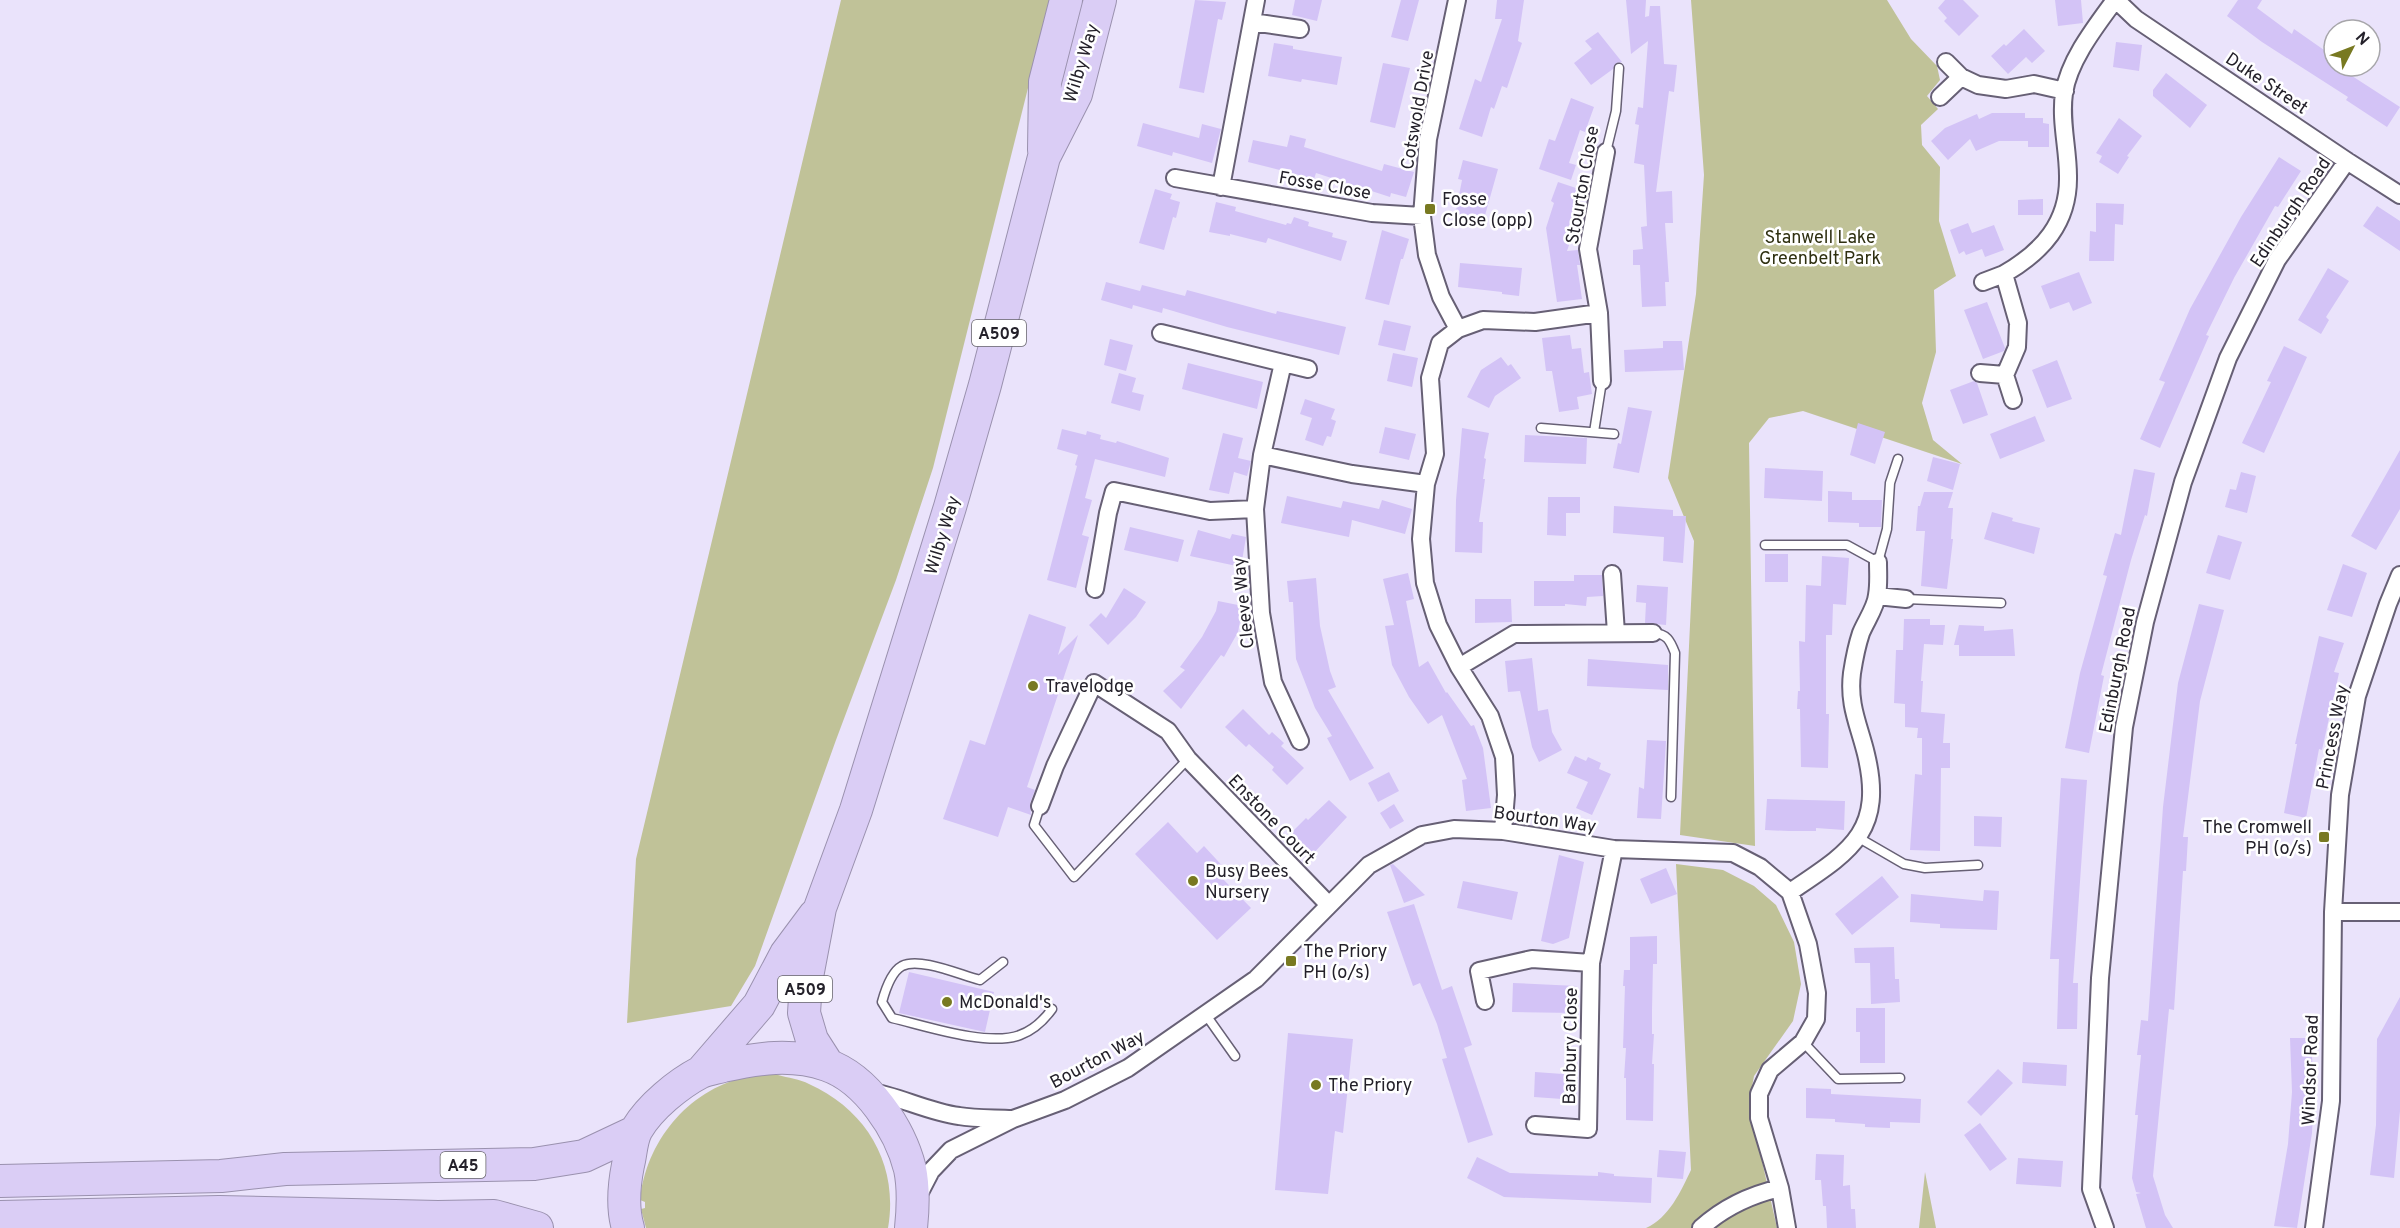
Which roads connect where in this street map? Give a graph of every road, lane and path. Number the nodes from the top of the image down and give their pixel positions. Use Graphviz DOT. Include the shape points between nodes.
graph roads {
  1 [pos="1066,0"];
  2 [pos="1100,0"];
  3 [pos="1256,0"];
  4 [pos="1457,0"];
  5 [pos="2115,0"];
  6 [pos="1252,22"];
  7 [pos="1300,29"];
  8 [pos="1946,62"];
  9 [pos="1619,68"];
  10 [pos="1961,77"];
  11 [pos="2064,91"];
  12 [pos="1940,97"];
  13 [pos="1606,152"];
  14 [pos="1044,157"];
  15 [pos="2347,161"];
  16 [pos="1175,178"];
  17 [pos="1221,187"];
  18 [pos="2400,195"];
  19 [pos="1422,216"];
  20 [pos="2004,274"];
  21 [pos="1983,282"];
  22 [pos="1599,313"];
  23 [pos="1458,328"];
  24 [pos="1161,333"];
  25 [pos="1283,363"];
  26 [pos="1308,369"];
  27 [pos="1980,373"];
  28 [pos="2005,375"];
  29 [pos="1602,381"];
  30 [pos="2013,400"];
  31 [pos="1541,428"];
  32 [pos="1593,432"];
  33 [pos="1614,434"];
  34 [pos="1262,455"];
  35 [pos="1898,459"];
  36 [pos="1426,484"];
  37 [pos="1255,508"];
  38 [pos="1765,545"];
  39 [pos="1878,562"];
  40 [pos="1612,574"];
  41 [pos="2400,575"];
  42 [pos="1095,589"];
  43 [pos="1877,596"];
  44 [pos="1906,599"];
  45 [pos="2001,603"];
  46 [pos="1616,633"];
  47 [pos="1653,633"];
  48 [pos="1459,667"];
  49 [pos="1300,741"];
  50 [pos="1188,759"];
  51 [pos="1671,797"];
  52 [pos="1040,806"];
  53 [pos="1503,831"];
  54 [pos="1859,838"];
  55 [pos="1614,849"];
  56 [pos="1978,865"];
  57 [pos="1790,892"];
  58 [pos="1329,905"];
  59 [pos="820,908"];
  60 [pos="2333,912"];
  61 [pos="2400,912"];
  62 [pos="1003,962"];
  63 [pos="1591,963"];
  64 [pos="1485,1001"];
  65 [pos="1052,1009"];
  66 [pos="1206,1015"];
  67 [pos="1803,1042"];
  68 [pos="1235,1056"];
  69 [pos="828,1065"];
  70 [pos="702,1071"];
  71 [pos="1900,1078"];
  72 [pos="864,1090"];
  73 [pos="1013,1119"];
  74 [pos="1535,1125"];
  75 [pos="635,1132"];
  76 [pos="0,1181"];
  77 [pos="1780,1188"];
  78 [pos="0,1217"];
  79 [pos="912,1217"];
  80 [pos="450,1222"];
  81 [pos="537,1228"];
  82 [pos="628,1228"];
  83 [pos="1701,1228"];
  84 [pos="1787,1228"];
  85 [pos="2105,1228"];
  86 [pos="2314,1228"];
  1 -- 14 [label="highway, Wilby Way / A509" via="1045,82"];
  2 -- 14 [label="highway, Wilby Way / A509" via="1076,94"];
  3 -- 6 [label="street"];
  4 -- 19 [label="street, Cotswold Drive" via="1428,139"];
  5 -- 11 [label="street" via="2093,30"];
  5 -- 15 [label="street, Duke Street" via="2136,19"];
  6 -- 7 [label="street"];
  6 -- 17 [label="street"];
  8 -- 10 [label="street"];
  9 -- 13 [label="lane, Stourton Close" via="1616,111"];
  10 -- 11 [label="street" via="1996,88 2034,84"];
  10 -- 12 [label="street"];
  11 -- 20 [label="street" via="2068,176 2064,209 2050,236 2027,260"];
  13 -- 22 [label="street, Stourton Close" via="1588,249"];
  14 -- 59 [label="highway, Wilby Way / A509" via="950,507 856,810"];
  15 -- 18 [label="street, Duke Street"];
  15 -- 85 [label="street, Edinburgh Road" via="2277,260 2228,358 2182,482 2145,622 2124,727 2100,978 2091,1188"];
  16 -- 17 [label="street, Fosse Close"];
  17 -- 19 [label="street, Fosse Close" via="1372,213"];
  19 -- 23 [label="street, Cotswold Drive" via="1427,255 1441,297"];
  20 -- 21 [label="street"];
  20 -- 28 [label="street" via="2018,323 2017,347"];
  22 -- 23 [label="street" via="1535,322 1483,320"];
  22 -- 29 [label="street, Stourton Close"];
  23 -- 36 [label="street" via="1440,343 1430,378 1434,454"];
  24 -- 25 [label="street"];
  25 -- 26 [label="street"];
  25 -- 34 [label="street, Cleeve Way"];
  27 -- 28 [label="street"];
  28 -- 30 [label="street"];
  29 -- 32 [label="lane"];
  31 -- 32 [label="lane"];
  32 -- 33 [label="lane"];
  34 -- 36 [label="street" via="1352,474"];
  34 -- 37 [label="street, Cleeve Way"];
  35 -- 39 [label="lane" via="1890,483 1887,529"];
  36 -- 48 [label="street" via="1421,538 1425,583 1438,625"];
  37 -- 42 [label="street" via="1210,511 1114,491"];
  37 -- 49 [label="street, Cleeve Way" via="1261,614 1273,682"];
  38 -- 39 [label="lane" via="1847,545"];
  39 -- 43 [label="street"];
  40 -- 46 [label="street"];
  41 -- 60 [label="street, Princess Way" via="2357,696 2340,795"];
  43 -- 44 [label="street"];
  43 -- 54 [label="street" via="1860,636 1852,674 1853,714 1866,754 1871,789 1869,816"];
  44 -- 45 [label="lane"];
  46 -- 47 [label="street"];
  46 -- 48 [label="street" via="1514,634"];
  47 -- 51 [label="lane" via="1670,639 1674,653"];
  48 -- 53 [label="street" via="1490,716 1504,758"];
  50 -- 52 [label="lane" via="1074,877 1034,825"];
  50 -- 52 [label="street, Enstone Court" via="1167,731 1094,683"];
  50 -- 58 [label="street, Enstone Court"];
  53 -- 55 [label="street, Bourton Way"];
  53 -- 58 [label="street, Bourton Way" via="1454,829 1422,835 1369,865"];
  54 -- 56 [label="lane" via="1904,864 1925,868"];
  54 -- 57 [label="street"];
  55 -- 57 [label="street, Bourton Way" via="1733,853 1760,867"];
  55 -- 63 [label="street, Banbury Close"];
  57 -- 67 [label="street" via="1808,944 1817,993 1816,1019"];
  58 -- 66 [label="street, Bourton Way" via="1256,979"];
  59 -- 69 [label="highway, Wilby Way / A509" via="804,1013 812,1040"];
  59 -- 70 [label="highway, Wilby Way / A509" via="786,954 759,1005"];
  60 -- 61 [label="street"];
  60 -- 86 [label="street, Windsor Road" via="2331,1101"];
  62 -- 65 [label="lane" via="980,980 915,962 900,967 886,987 882,1002 892,1018 987,1040 1019,1036 1036,1026"];
  63 -- 64 [label="street, Banbury Close" via="1532,959 1479,971"];
  63 -- 74 [label="street, Banbury Close" via="1588,1129"];
  66 -- 68 [label="lane"];
  66 -- 73 [label="street, Bourton Way" via="1104,1081"];
  67 -- 71 [label="lane" via="1838,1079"];
  67 -- 77 [label="street" via="1770,1070 1760,1094 1760,1118"];
  69 -- 70 [label="highway" via="799,1058 756,1058"];
  69 -- 72 [label="highway"];
  70 -- 75 [label="highway" via="671,1093"];
  72 -- 73 [label="street, Bourton Way" via="959,1116"];
  72 -- 79 [label="highway" via="898,1137 910,1169"];
  73 -- 79 [label="street, Bourton Way" via="951,1150 931,1170"];
  75 -- 76 [label="highway, A45" via="584,1156 534,1164"];
  75 -- 82 [label="highway" via="625,1182"];
  77 -- 83 [label="street" via="1732,1205"];
  77 -- 84 [label="street"];
  78 -- 80 [label="highway" via="219,1212"];
  80 -- 81 [label="highway" via="494,1216"];
}
